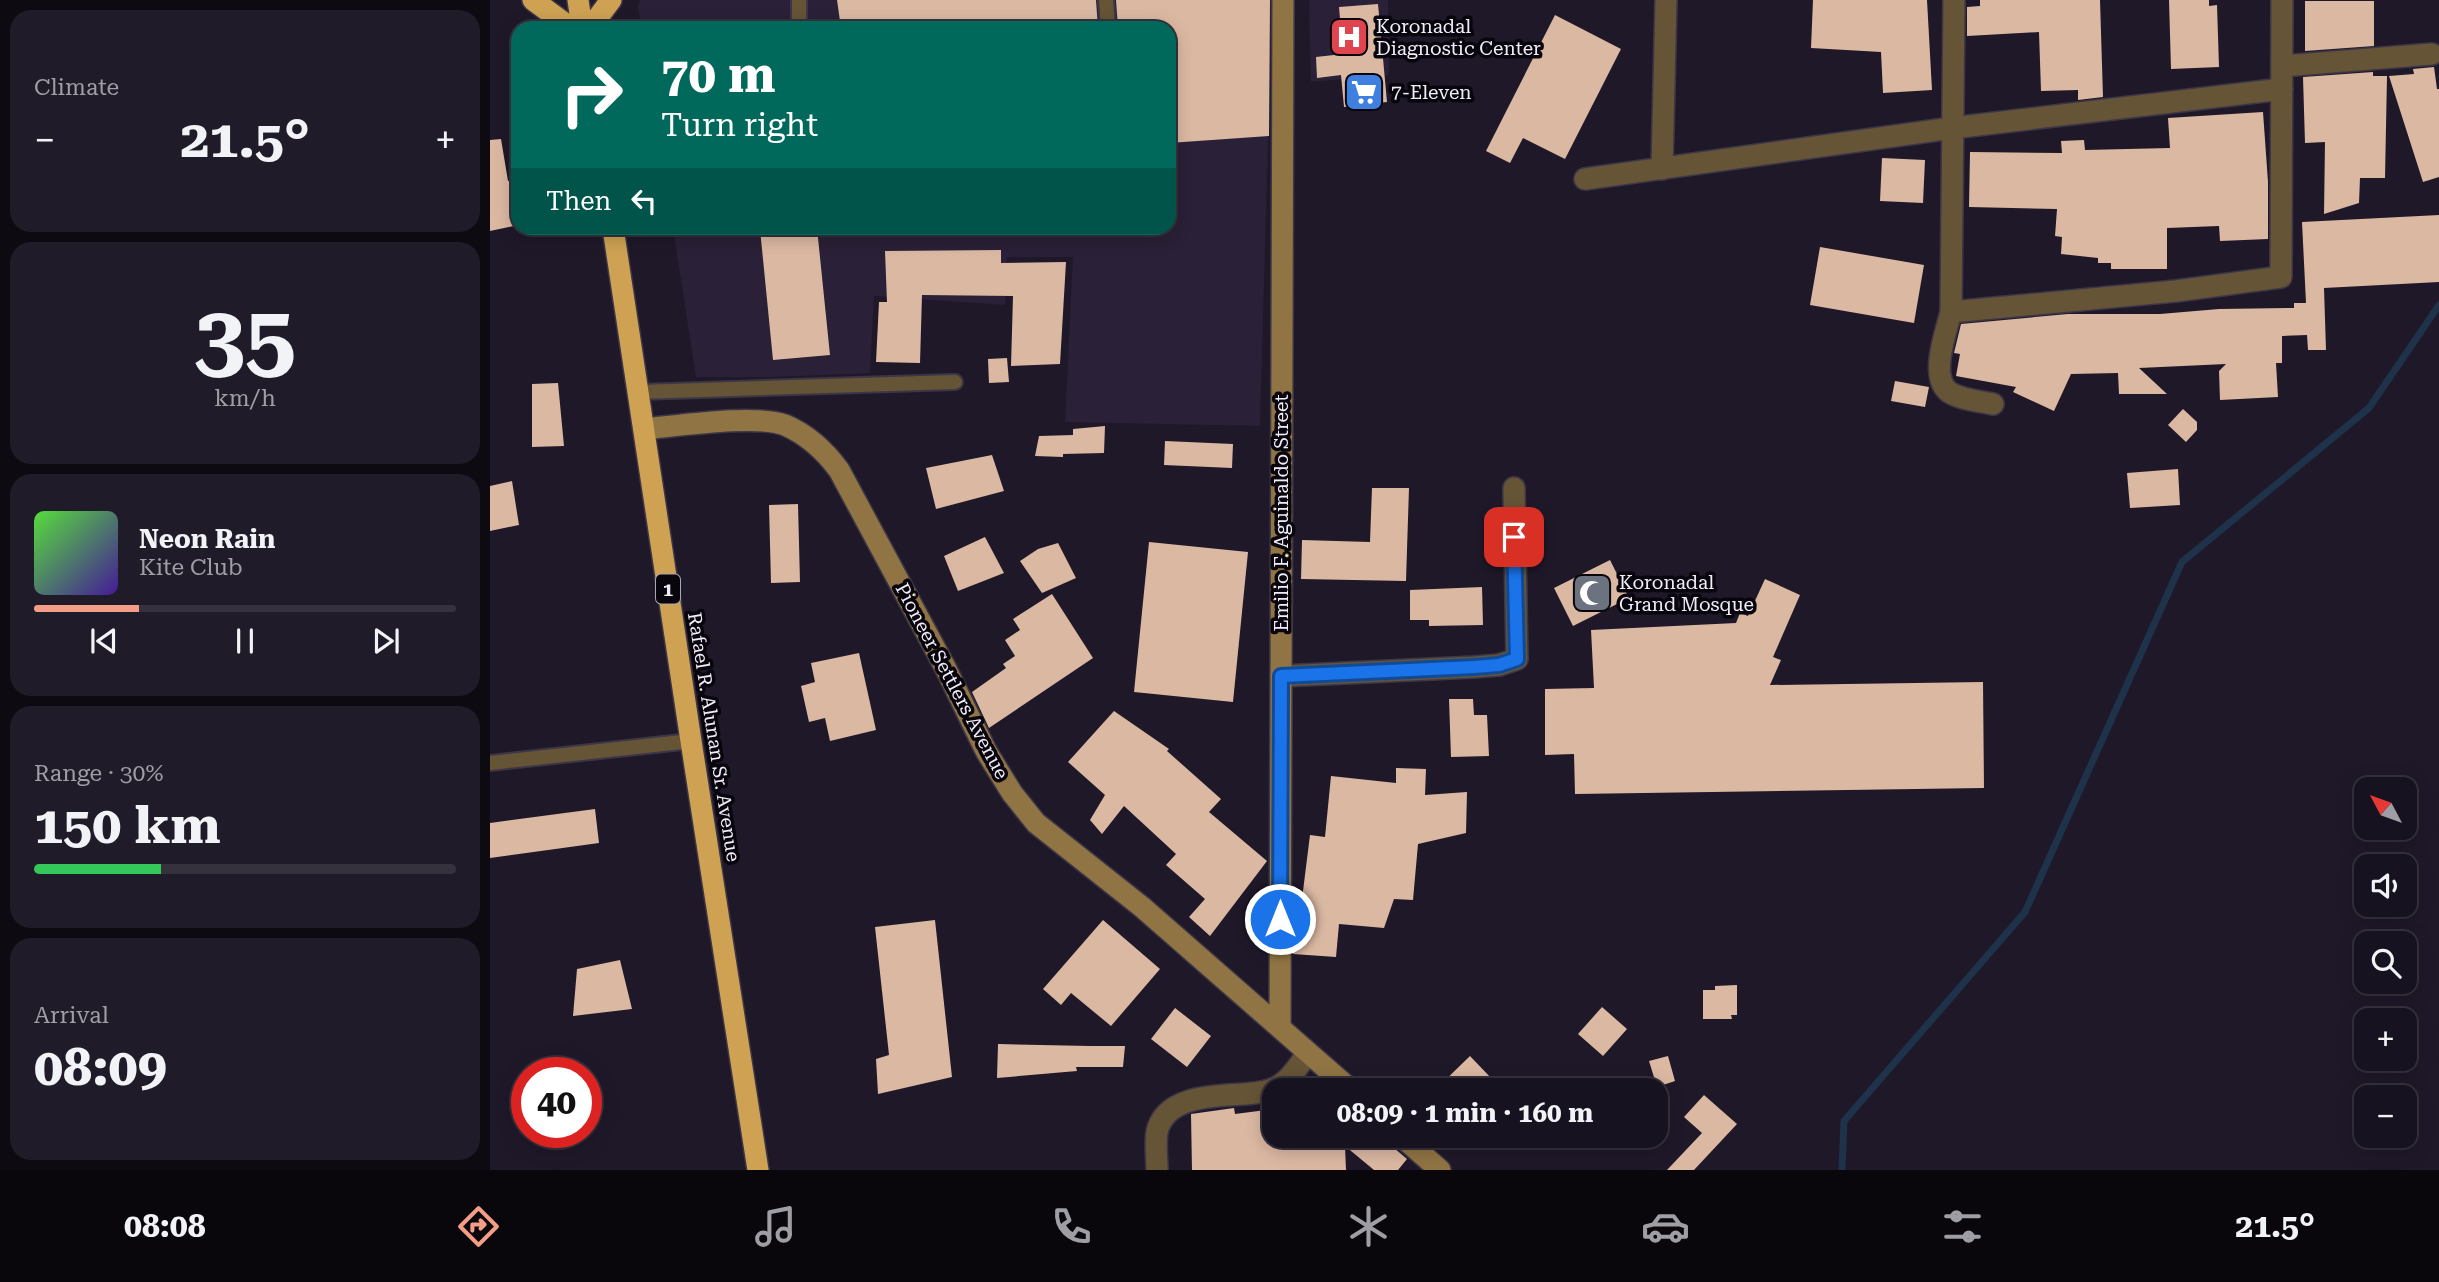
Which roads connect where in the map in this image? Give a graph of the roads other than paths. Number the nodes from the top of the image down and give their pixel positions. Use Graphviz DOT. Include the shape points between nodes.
graph roads {
  1 [pos="533,0"];
  2 [pos="578,0"];
  3 [pos="611,0"];
  4 [pos="799,0"];
  5 [pos="1106,0"];
  6 [pos="1283,0"];
  7 [pos="1666,0"];
  8 [pos="1954,0"];
  9 [pos="2282,0"];
  10 [pos="562,21"];
  11 [pos="581,21"];
  12 [pos="595,21"];
  13 [pos="799,21"];
  14 [pos="1108,21"];
  15 [pos="2432,54"];
  16 [pos="2282,66"];
  17 [pos="2282,89"];
  18 [pos="1952,128"];
  19 [pos="1662,169"];
  20 [pos="1585,179"];
  21 [pos="614,235"];
  22 [pos="1951,312"];
  23 [pos="954,382"];
  24 [pos="639,392"];
  25 [pos="1993,404"];
  26 [pos="644,429"];
  27 [pos="1514,488"];
  28 [pos="1281,676"];
  29 [pos="691,741"];
  30 [pos="490,763"];
  31 [pos="1280,1027"];
  32 [pos="1308,1053"];
  33 [pos="1336,1078"];
  34 [pos="1415,1148"];
  35 [pos="758,1170"];
  36 [pos="1157,1170"];
  37 [pos="1440,1170"];
  1 -- 10 [label="highway"];
  2 -- 11 [label="highway"];
  3 -- 12 [label="highway"];
  4 -- 13 [label="lane"];
  5 -- 14 [label="lane"];
  6 -- 28 [label="street, Emilio F. Aguinaldo Street"];
  7 -- 19 [label="street"];
  8 -- 18 [label="street"];
  9 -- 16 [label="street"];
  15 -- 16 [label="street"];
  16 -- 17 [label="street"];
  17 -- 18 [label="street"];
  17 -- 22 [label="street" via="2281,277 2176,292"];
  18 -- 19 [label="street"];
  18 -- 22 [label="street"];
  19 -- 20 [label="street"];
  21 -- 24 [label="highway, Rafael R. Alunan Sr. Avenue / 1"];
  22 -- 25 [label="street" via="1940,378 1949,392"];
  23 -- 24 [label="lane"];
  24 -- 26 [label="highway, Rafael R. Alunan Sr. Avenue / 1"];
  26 -- 29 [label="highway, Rafael R. Alunan Sr. Avenue / 1"];
  26 -- 31 [label="street, Pioneer Settlers Avenue" via="761,420 784,425 825,451 1012,793 1037,823"];
  27 -- 28 [label="street" via="1517,659 1474,667"];
  28 -- 31 [label="street, Emilio F. Aguinaldo Street"];
  29 -- 30 [label="lane"];
  29 -- 35 [label="highway, Rafael R. Alunan Sr. Avenue / 1"];
  31 -- 32 [label="street, Pioneer Settlers Avenue"];
  32 -- 33 [label="street, Pioneer Settlers Avenue"];
  32 -- 36 [label="street" via="1281,1085 1200,1098 1172,1111 1157,1131"];
  34 -- 37 [label="street"];
}
